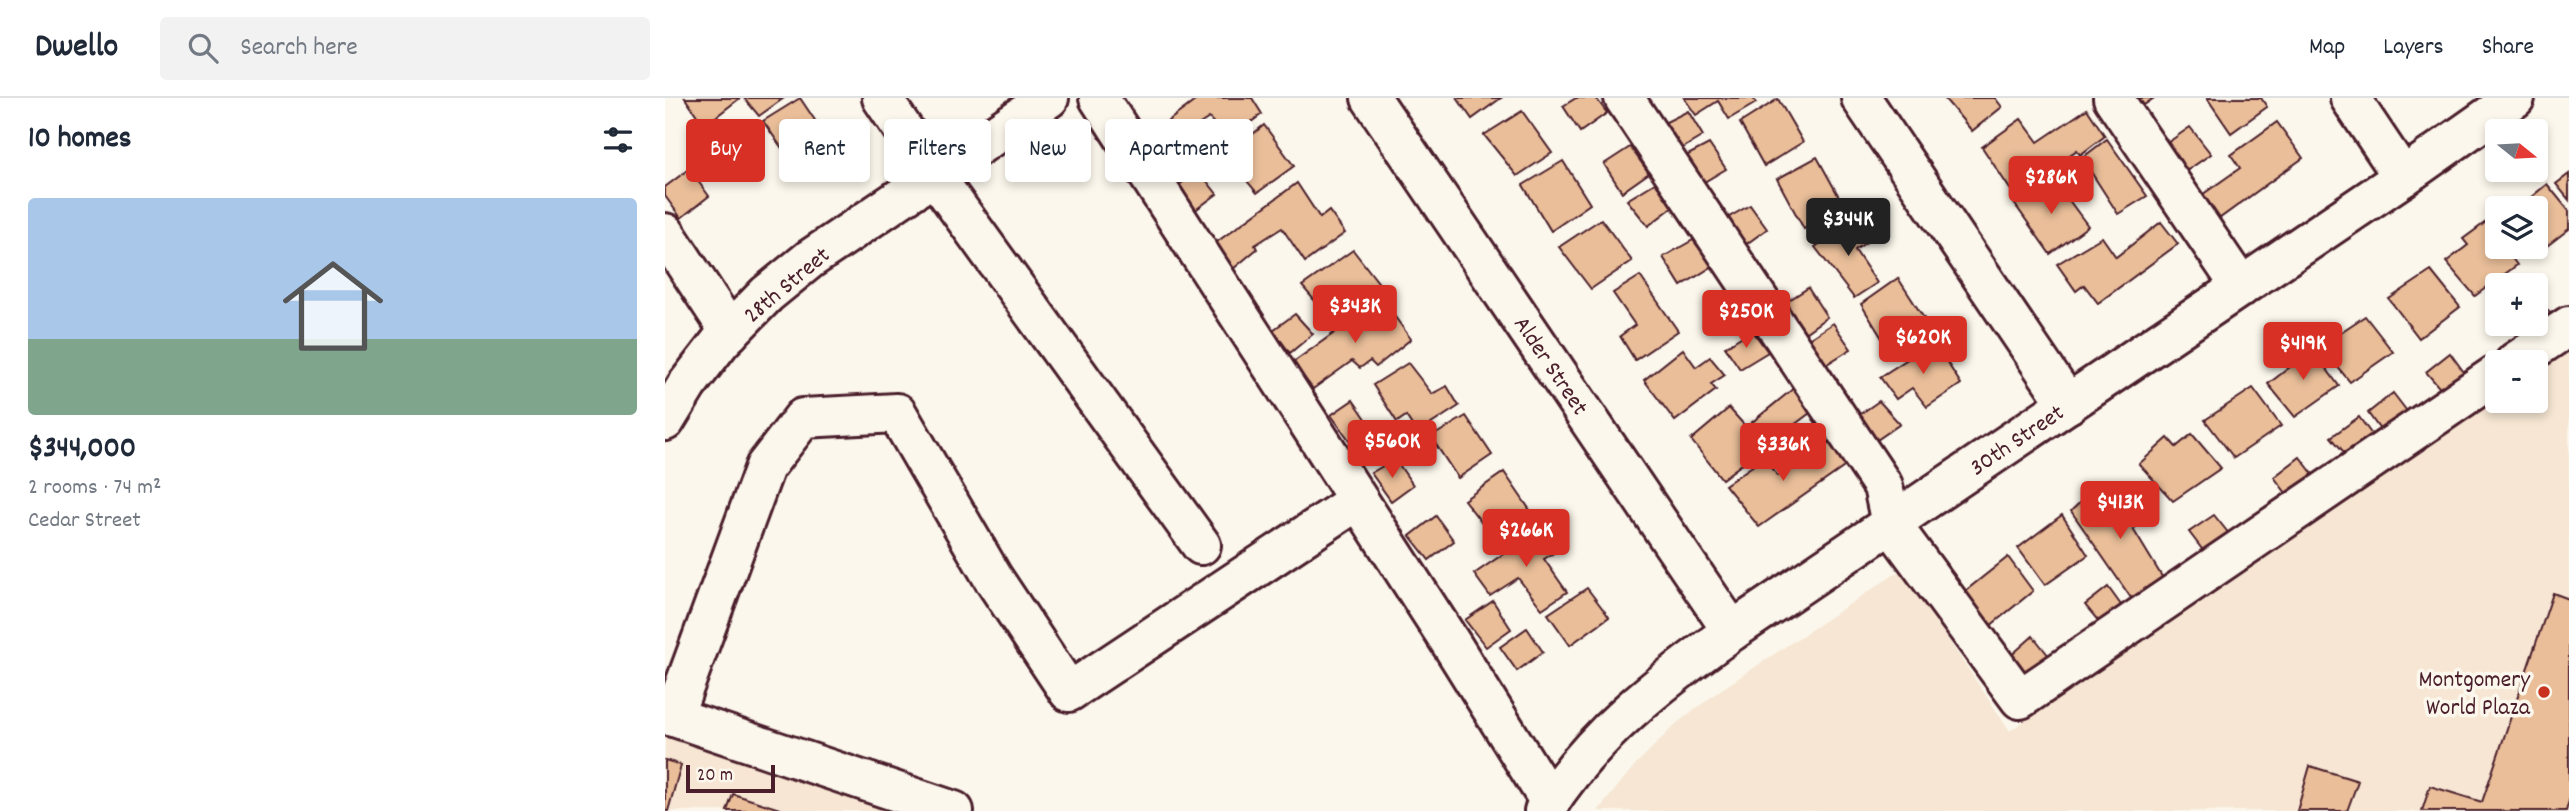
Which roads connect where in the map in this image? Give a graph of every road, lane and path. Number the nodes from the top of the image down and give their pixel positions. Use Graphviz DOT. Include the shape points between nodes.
graph roads {
  1 [pos="882,98"];
  2 [pos="1049,98"];
  3 [pos="1099,98"];
  4 [pos="1371,98"];
  5 [pos="1624,98"];
  6 [pos="1861,98"];
  7 [pos="2113,98"];
  8 [pos="2350,98"];
  9 [pos="2515,98"];
  10 [pos="896,119"];
  11 [pos="991,137"];
  12 [pos="2403,177"];
  13 [pos="924,182"];
  14 [pos="939,182"];
  15 [pos="665,233"];
  16 [pos="2241,287"];
  17 [pos="2569,326"];
  18 [pos="730,332"];
  19 [pos="2533,350"];
  20 [pos="2485,382"];
  21 [pos="2068,404"];
  22 [pos="665,421"];
  23 [pos="1357,501"];
  24 [pos="1891,524"];
  25 [pos="1201,545"];
  26 [pos="1732,631"];
  27 [pos="669,715"];
  28 [pos="1547,806"];
  29 [pos="954,811"];
  1 -- 10 [label="street"];
  2 -- 11 [label="street, 28th Street"];
  3 -- 23 [label="street"];
  4 -- 26 [label="street, Alder Street"];
  5 -- 24 [label="street" via="1883,486"];
  6 -- 21 [label="street"];
  7 -- 16 [label="street"];
  8 -- 12 [label="street"];
  9 -- 12 [label="street, 30th Street"];
  12 -- 16 [label="street, 30th Street"];
  13 -- 18 [label="street, 28th Street" via="810,259"];
  14 -- 25 [label="street"];
  15 -- 18 [label="street"];
  16 -- 21 [label="street, 30th Street"];
  17 -- 19 [label="street"];
  18 -- 22 [label="street, 28th Street"];
  20 -- 24 [label="street" via="2020,699"];
  21 -- 24 [label="street, 30th Street"];
  23 -- 27 [label="street" via="1069,692 993,578 897,413 803,418 765,467"];
  23 -- 28 [label="street" via="1452,645"];
  24 -- 26 [label="street, 30th Street"];
  26 -- 28 [label="street, 30th Street" via="1659,684 1614,724"];
  27 -- 29 [label="street"];
}
